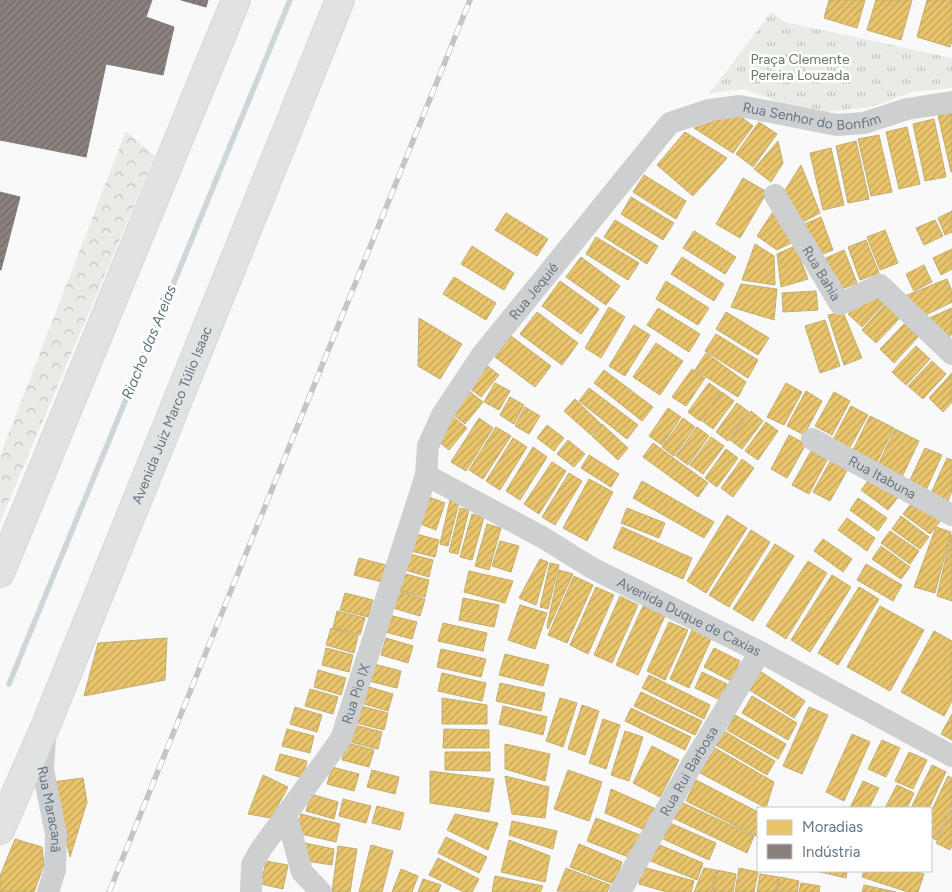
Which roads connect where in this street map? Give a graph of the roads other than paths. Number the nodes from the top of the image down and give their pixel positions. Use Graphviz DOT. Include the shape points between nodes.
graph roads {
  1 [pos="236,0"];
  2 [pos="340,0"];
  3 [pos="952,102"];
  4 [pos="670,123"];
  5 [pos="775,195"];
  6 [pos="952,354"];
  7 [pos="812,439"];
  8 [pos="426,475"];
  9 [pos="952,515"];
  10 [pos="0,573"];
  11 [pos="760,652"];
  12 [pos="46,725"];
  13 [pos="952,756"];
  14 [pos="286,814"];
  15 [pos="0,830"];
  16 [pos="48,892"];
  17 [pos="251,892"];
  18 [pos="321,892"];
  19 [pos="620,892"];
  1 -- 10 [label="main road"];
  2 -- 12 [label="main road, Avenida Juiz Marco Túlio Isaac"];
  3 -- 4 [label="street, Rua Senhor do Bonfim" via="907,109 864,123 837,125 740,106 709,110"];
  4 -- 8 [label="street, Rua Jequié" via="481,356 442,415 428,446"];
  5 -- 6 [label="street, Rua Bahia" via="840,304 880,285"];
  7 -- 9 [label="street, Rua Itabuna"];
  8 -- 11 [label="street, Avenida Duque de Caxias" via="542,537 592,568"];
  8 -- 14 [label="street, Rua Pio IX" via="341,739"];
  11 -- 13 [label="street, Avenida Duque de Caxias"];
  11 -- 19 [label="street, Rua Rui Barbosa"];
  12 -- 15 [label="main road, Avenida Juiz Marco Túlio Isaac"];
  12 -- 16 [label="street, Rua Maracanã" via="43,770 56,834 55,870"];
  14 -- 17 [label="street, Rua Pio IX" via="252,866"];
  14 -- 18 [label="street" via="302,872"];
}
